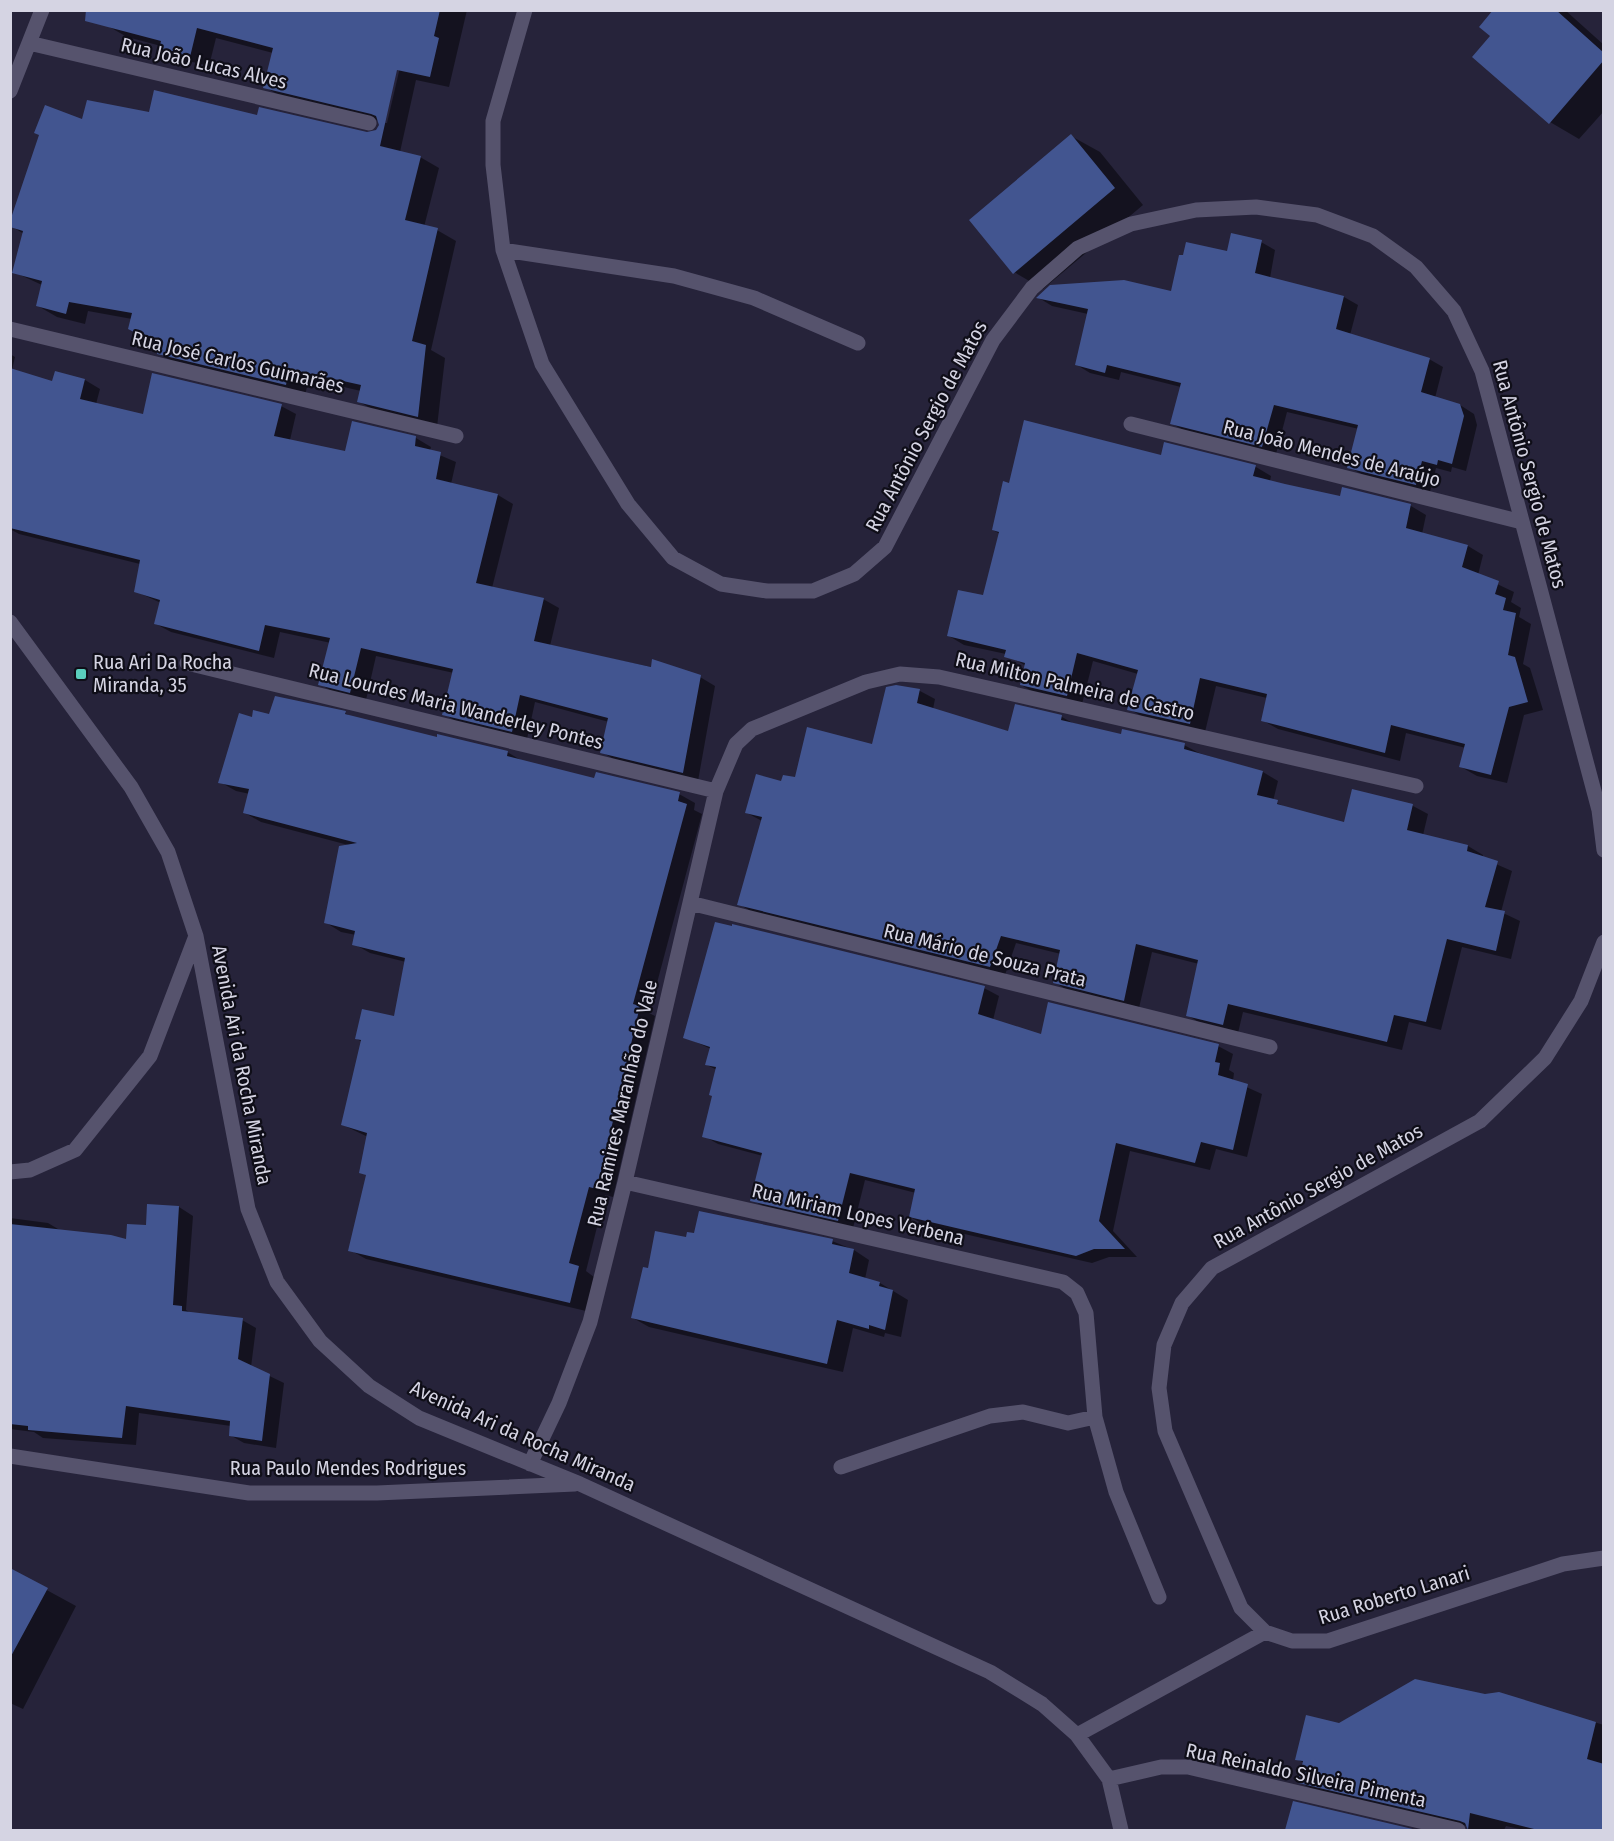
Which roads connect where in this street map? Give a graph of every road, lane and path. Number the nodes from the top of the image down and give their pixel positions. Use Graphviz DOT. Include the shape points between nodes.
graph roads {
  1 [pos="42,10"];
  2 [pos="525,10"];
  3 [pos="29,43"];
  4 [pos="10,91"];
  5 [pos="369,123"];
  6 [pos="503,250"];
  7 [pos="10,329"];
  8 [pos="858,343"];
  9 [pos="1131,424"];
  10 [pos="456,436"];
  11 [pos="1522,522"];
  12 [pos="10,622"];
  13 [pos="187,663"];
  14 [pos="735,744"];
  15 [pos="1416,786"];
  16 [pos="716,790"];
  17 [pos="1604,850"];
  18 [pos="690,903"];
  19 [pos="196,936"];
  20 [pos="1604,942"];
  21 [pos="1270,1047"];
  22 [pos="10,1172"];
  23 [pos="626,1182"];
  24 [pos="1095,1417"];
  25 [pos="10,1456"];
  26 [pos="530,1464"];
  27 [pos="840,1467"];
  28 [pos="580,1484"];
  29 [pos="1604,1558"];
  30 [pos="1159,1597"];
  31 [pos="1265,1632"];
  32 [pos="1077,1735"];
  33 [pos="1109,1779"];
  34 [pos="1121,1830"];
  35 [pos="1458,1830"];
  1 -- 3 [label="street"];
  2 -- 6 [label="street, Rua Antônio Sergio de Matos" via="493,121 493,165"];
  3 -- 4 [label="street"];
  3 -- 5 [label="street, Rua João Lucas Alves"];
  6 -- 8 [label="street" via="675,276 754,298"];
  6 -- 11 [label="street, Rua Antônio Sergio de Matos" via="542,364 628,504 674,558 721,584 767,591 813,591 854,574 885,547 993,340 1032,288 1078,248 1131,224 1196,210 1256,207 1317,215 1373,236 1416,267 1454,310 1482,371"];
  7 -- 10 [label="street, Rua José Carlos Guimarães"];
  9 -- 11 [label="street, Rua João Mendes de Araújo"];
  11 -- 17 [label="street, Rua Antônio Sergio de Matos" via="1599,810"];
  12 -- 19 [label="street, Avenida Ari da Rocha Miranda" via="131,787 168,852"];
  13 -- 16 [label="street, Rua Lourdes Maria Wanderley Pontes"];
  14 -- 15 [label="street, Rua Milton Palmeira de Castro" via="752,729 866,682 900,674 939,676"];
  14 -- 16 [label="street, Rua Ramires Maranhão do Vale"];
  16 -- 18 [label="street, Rua Ramires Maranhão do Vale"];
  18 -- 21 [label="street, Rua Mário de Souza Prata"];
  18 -- 23 [label="street, Rua Ramires Maranhão do Vale"];
  19 -- 22 [label="street" via="150,1056 128,1084 75,1150 30,1170"];
  19 -- 26 [label="street, Avenida Ari da Rocha Miranda" via="249,1209 277,1282 320,1341 369,1386 420,1418"];
  20 -- 31 [label="street, Rua Antônio Sergio de Matos" via="1581,1000 1545,1058 1480,1121 1212,1268 1182,1303 1164,1345 1160,1388 1165,1431 1241,1608"];
  23 -- 24 [label="street, Rua Miriam Lopes Verbena" via="1063,1282 1077,1293 1086,1313"];
  23 -- 26 [label="street, Rua Ramires Maranhão do Vale" via="590,1322 560,1402"];
  24 -- 27 [label="street" via="1068,1423 1023,1413 990,1416"];
  24 -- 30 [label="street" via="1116,1492"];
  25 -- 28 [label="street, Rua Paulo Mendes Rodrigues" via="249,1493 377,1493"];
  26 -- 28 [label="street, Avenida Ari da Rocha Miranda"];
  28 -- 32 [label="street, Avenida Ari da Rocha Miranda" via="990,1672 1042,1704"];
  29 -- 31 [label="street, Rua Roberto Lanari" via="1563,1564 1328,1641 1292,1641"];
  31 -- 32 [label="street"];
  32 -- 33 [label="street, Avenida Ari da Rocha Miranda"];
  33 -- 34 [label="street, Avenida Ari da Rocha Miranda"];
  33 -- 35 [label="street, Rua Reinaldo Silveira Pimenta" via="1161,1767 1188,1767"];
}
